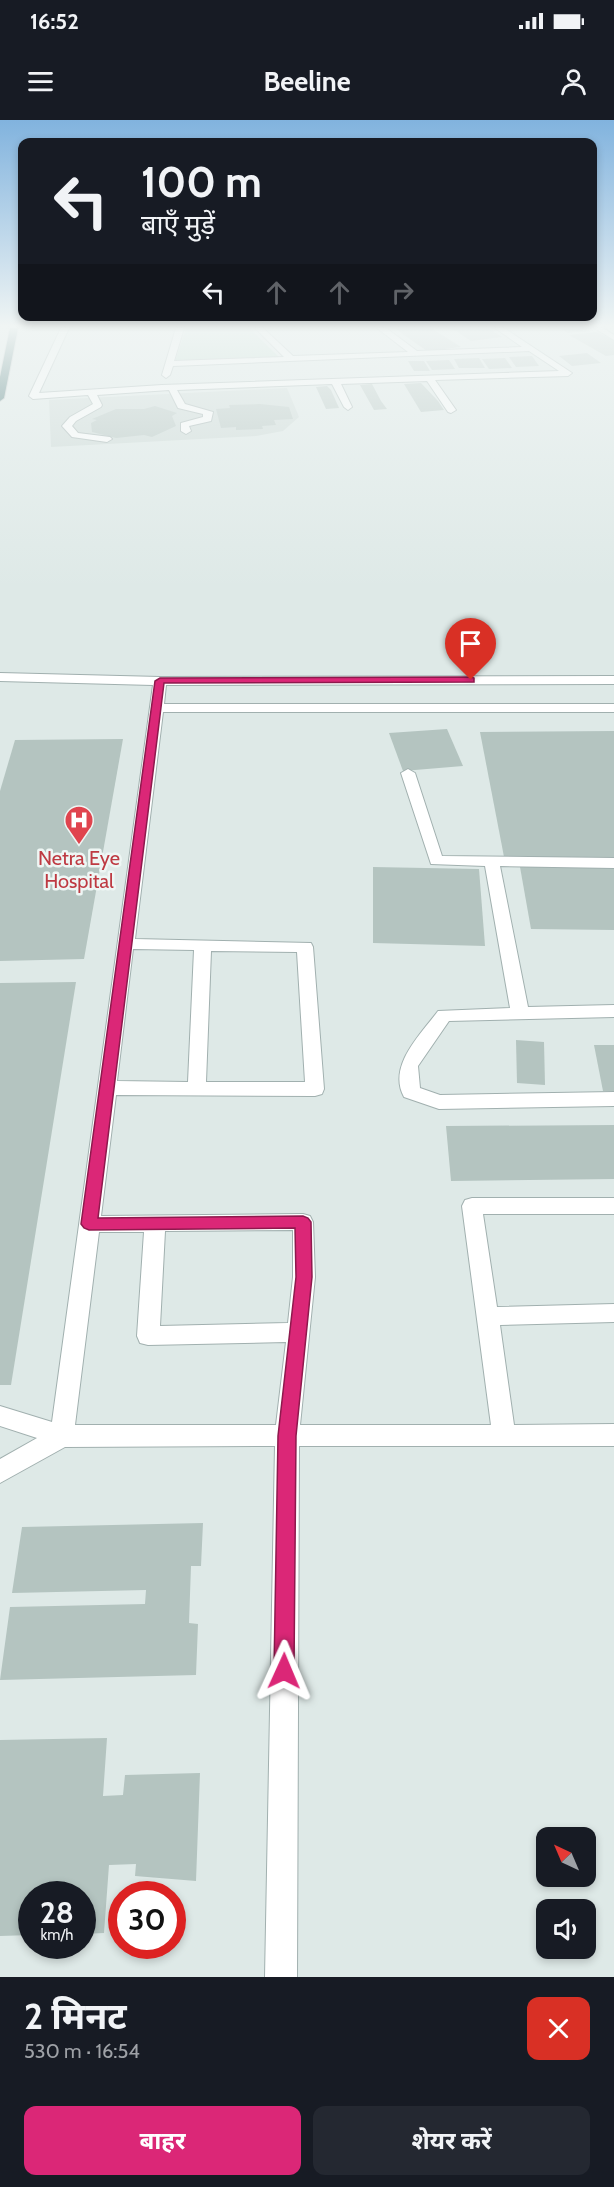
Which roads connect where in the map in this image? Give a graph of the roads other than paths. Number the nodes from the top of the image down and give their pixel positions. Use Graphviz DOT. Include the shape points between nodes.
graph roads {
  1 [pos="81,415"];
  2 [pos="208,415"];
  3 [pos="186,432"];
  4 [pos="107,439"];
  5 [pos="0,677"];
  6 [pos="614,680"];
  7 [pos="0,689"];
  8 [pos="614,692"];
  9 [pos="158,694"];
  10 [pos="614,708"];
  11 [pos="408,772"];
  12 [pos="492,863"];
  13 [pos="614,863"];
  14 [pos="125,944"];
  15 [pos="203,945"];
  16 [pos="614,1011"];
  17 [pos="520,1013"];
  18 [pos="107,1088"];
  19 [pos="197,1088"];
  20 [pos="614,1099"];
  21 [pos="614,1206"];
  22 [pos="155,1222"];
  23 [pos="89,1224"];
  24 [pos="614,1313"];
  25 [pos="489,1316"];
  26 [pos="298,1332"];
  27 [pos="0,1416"];
  28 [pos="504,1434"];
  29 [pos="614,1435"];
  30 [pos="62,1436"];
  31 [pos="287,1436"];
  32 [pos="0,1472"];
  33 [pos="280,1977"];
  1 -- 4 [label="street" via="68,426 75,435"];
  2 -- 3 [label="street" via="208,419 184,425"];
  5 -- 9 [label="street"];
  6 -- 9 [label="street"];
  7 -- 9 [label="street"];
  8 -- 9 [label="street"];
  9 -- 10 [label="street"];
  9 -- 14 [label="street"];
  11 -- 12 [label="street" via="436,861"];
  12 -- 13 [label="street"];
  12 -- 17 [label="street"];
  14 -- 15 [label="street"];
  14 -- 18 [label="street"];
  15 -- 19 [label="street"];
  15 -- 19 [label="street" via="305,947 315,1089"];
  16 -- 17 [label="street"];
  17 -- 20 [label="street" via="444,1015 409,1065 411,1092 439,1102"];
  18 -- 19 [label="street"];
  18 -- 23 [label="street"];
  21 -- 25 [label="street" via="472,1206"];
  22 -- 23 [label="street"];
  22 -- 26 [label="street" via="303,1222 304,1277"];
  22 -- 26 [label="street" via="148,1336"];
  23 -- 30 [label="street"];
  24 -- 25 [label="street"];
  25 -- 28 [label="street"];
  26 -- 31 [label="street"];
  27 -- 30 [label="street"];
  28 -- 29 [label="street"];
  28 -- 31 [label="street"];
  30 -- 31 [label="street"];
  30 -- 32 [label="street"];
  31 -- 33 [label="street"];
}
